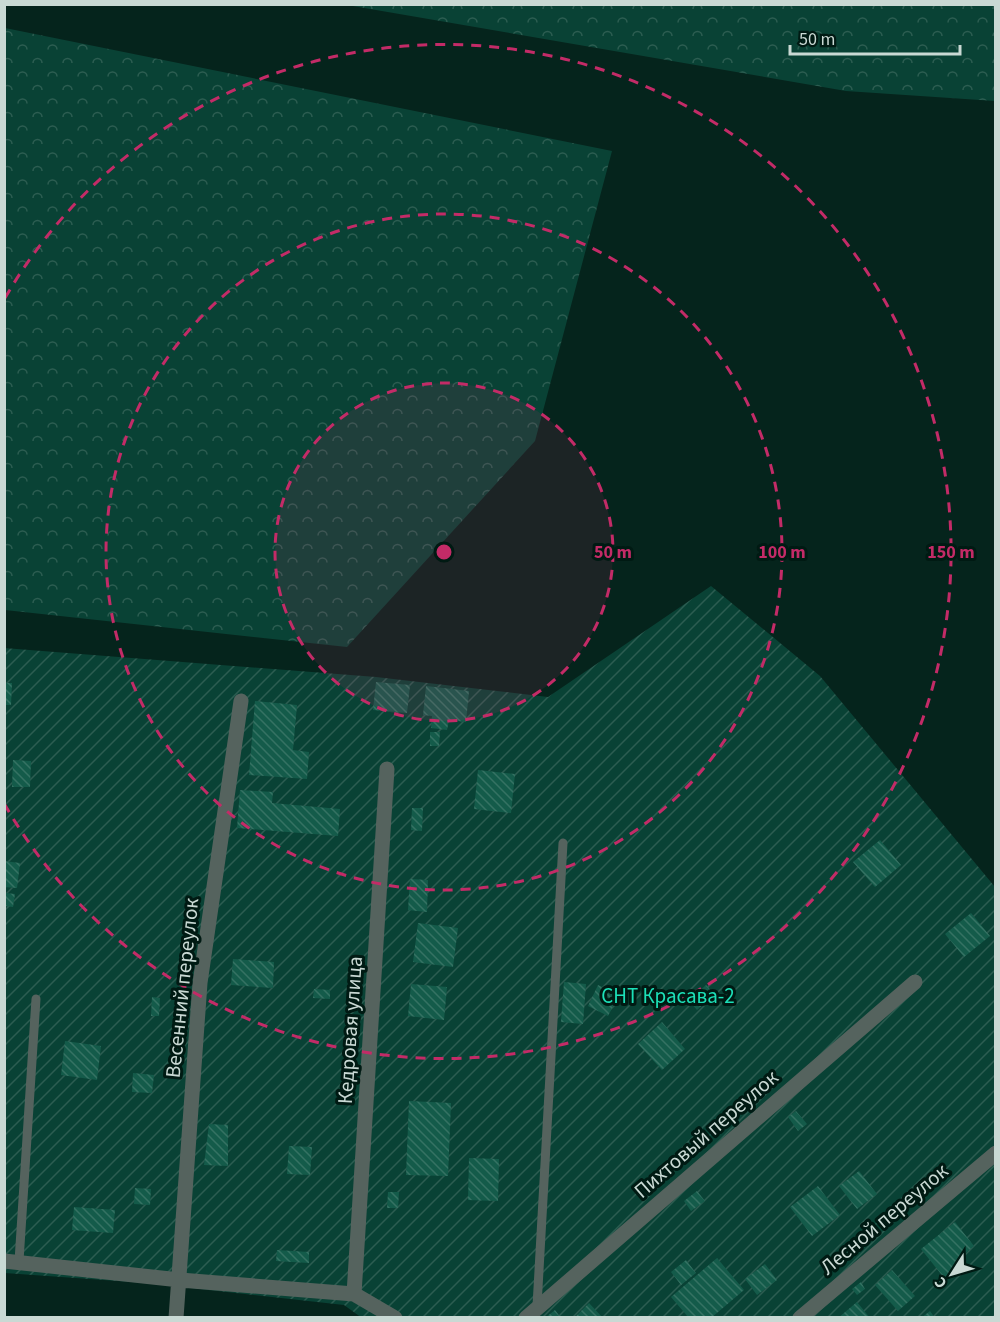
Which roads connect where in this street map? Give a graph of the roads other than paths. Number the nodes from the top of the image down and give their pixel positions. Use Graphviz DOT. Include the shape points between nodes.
graph roads {
  1 [pos="241,702"];
  2 [pos="387,769"];
  3 [pos="562,843"];
  4 [pos="915,982"];
  5 [pos="36,999"];
  6 [pos="996,1153"];
  7 [pos="12,1261"];
  8 [pos="180,1280"];
  9 [pos="354,1293"];
  10 [pos="537,1306"];
  11 [pos="176,1317"];
  12 [pos="394,1317"];
  13 [pos="526,1317"];
  14 [pos="800,1317"];
  1 -- 8 [label="street, Весенний переулок" via="200,982"];
  2 -- 9 [label="street, Кедровая улица"];
  3 -- 10 [label="lane"];
  4 -- 10 [label="street, Пихтовый переулок"];
  5 -- 7 [label="lane"];
  6 -- 14 [label="street, Лесной переулок"];
  7 -- 8 [label="street"];
  8 -- 9 [label="street"];
  8 -- 11 [label="street, Весенний переулок"];
  9 -- 12 [label="street"];
  10 -- 13 [label="street, Пихтовый переулок"];
}
